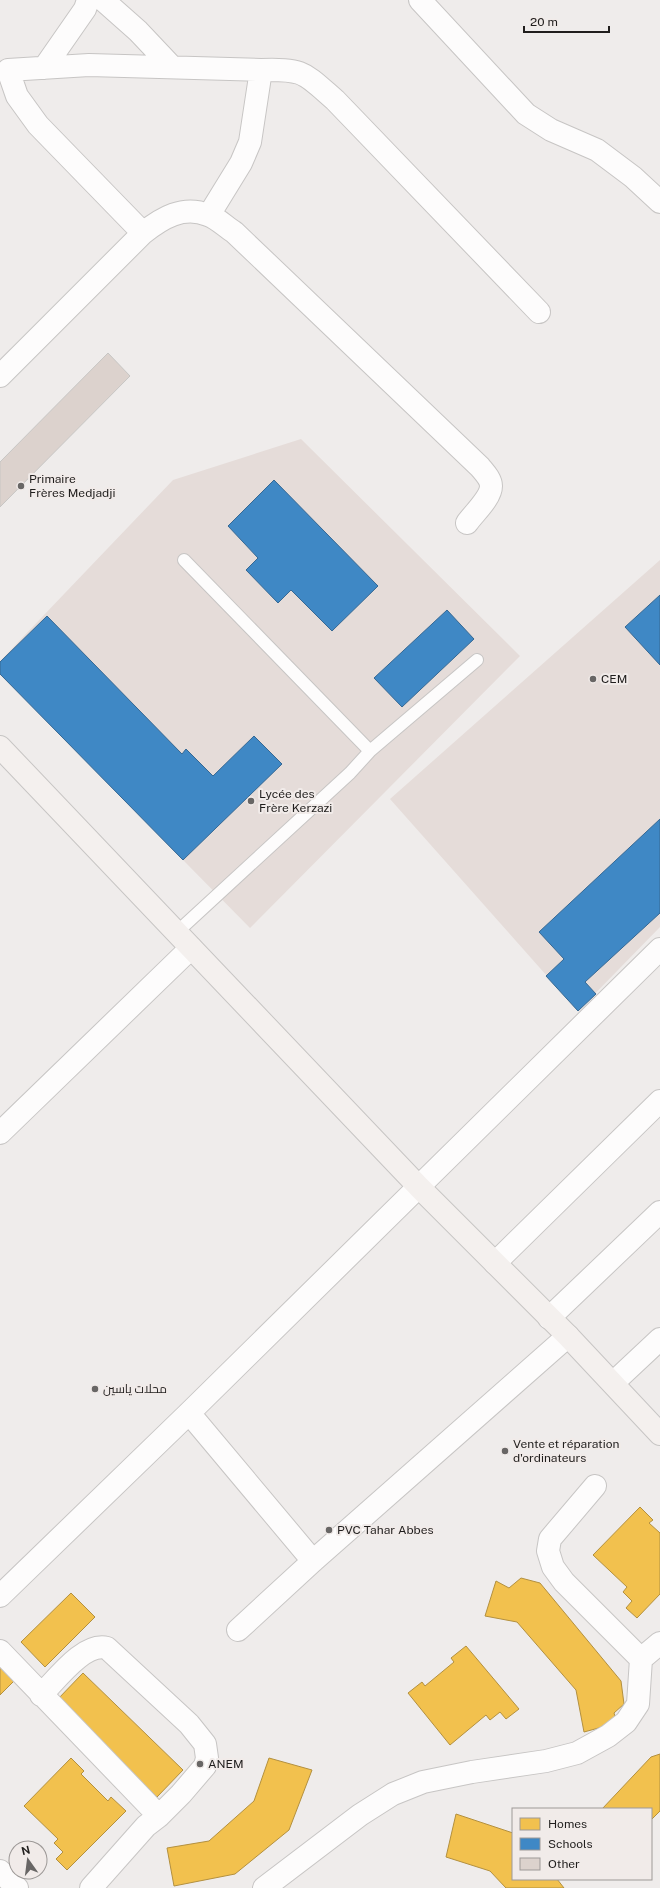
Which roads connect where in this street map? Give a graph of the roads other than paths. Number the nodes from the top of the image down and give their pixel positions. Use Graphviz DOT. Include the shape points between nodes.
graph roads {
  1 [pos="88,0"];
  2 [pos="102,0"];
  3 [pos="420,0"];
  4 [pos="2,64"];
  5 [pos="172,67"];
  6 [pos="44,68"];
  7 [pos="260,70"];
  8 [pos="660,202"];
  9 [pos="209,215"];
  10 [pos="143,233"];
  11 [pos="539,312"];
  12 [pos="0,376"];
  13 [pos="467,523"];
  14 [pos="184,560"];
  15 [pos="477,660"];
  16 [pos="0,747"];
  17 [pos="370,751"];
  18 [pos="184,940"];
  19 [pos="660,949"];
  20 [pos="660,1101"];
  21 [pos="0,1133"];
  22 [pos="419,1187"];
  23 [pos="660,1212"];
  24 [pos="494,1262"];
  25 [pos="550,1318"];
  26 [pos="568,1336"];
  27 [pos="660,1339"];
  28 [pos="613,1382"];
  29 [pos="189,1413"];
  30 [pos="660,1434"];
  31 [pos="595,1486"];
  32 [pos="313,1561"];
  33 [pos="0,1596"];
  34 [pos="238,1630"];
  35 [pos="660,1643"];
  36 [pos="0,1651"];
  37 [pos="641,1659"];
  38 [pos="42,1695"];
  39 [pos="159,1816"];
  40 [pos="0,1871"];
  41 [pos="17,1888"];
  42 [pos="91,1888"];
  43 [pos="264,1888"];
  1 -- 6 [label="street" via="85,9"];
  2 -- 5 [label="street" via="138,31"];
  3 -- 8 [label="street" via="526,114 551,130 597,150 633,177"];
  4 -- 6 [label="street"];
  4 -- 10 [label="street" via="17,96 38,126"];
  5 -- 6 [label="street" via="90,65"];
  5 -- 7 [label="street"];
  7 -- 9 [label="street" via="250,142 241,163"];
  7 -- 11 [label="street" via="289,70 306,75 335,100"];
  9 -- 10 [label="street" via="178,212 161,219"];
  9 -- 13 [label="street" via="234,232 480,467 491,486 488,495"];
  10 -- 12 [label="street"];
  14 -- 17 [label="lane"];
  15 -- 17 [label="lane"];
  16 -- 18 [label="main road"];
  17 -- 18 [label="lane"];
  18 -- 21 [label="street"];
  18 -- 22 [label="main road"];
  19 -- 22 [label="street"];
  20 -- 24 [label="street"];
  22 -- 24 [label="main road"];
  22 -- 29 [label="street"];
  23 -- 25 [label="street"];
  24 -- 25 [label="main road"];
  25 -- 26 [label="main road"];
  26 -- 28 [label="main road"];
  26 -- 32 [label="street"];
  27 -- 28 [label="street"];
  28 -- 30 [label="main road"];
  29 -- 32 [label="street"];
  29 -- 33 [label="street"];
  31 -- 37 [label="street" via="550,1539 548,1551 553,1567 564,1582"];
  32 -- 34 [label="street"];
  35 -- 37 [label="street"];
  36 -- 38 [label="street"];
  37 -- 43 [label="street" via="638,1704 626,1722 608,1736 577,1753 546,1761 423,1782 393,1794 360,1815"];
  38 -- 39 [label="street"];
  38 -- 39 [label="street" via="81,1655 88,1650 102,1647 119,1658 189,1724 205,1744 208,1753 205,1766"];
  39 -- 42 [label="street" via="146,1826"];
  40 -- 41 [label="street"];
}
